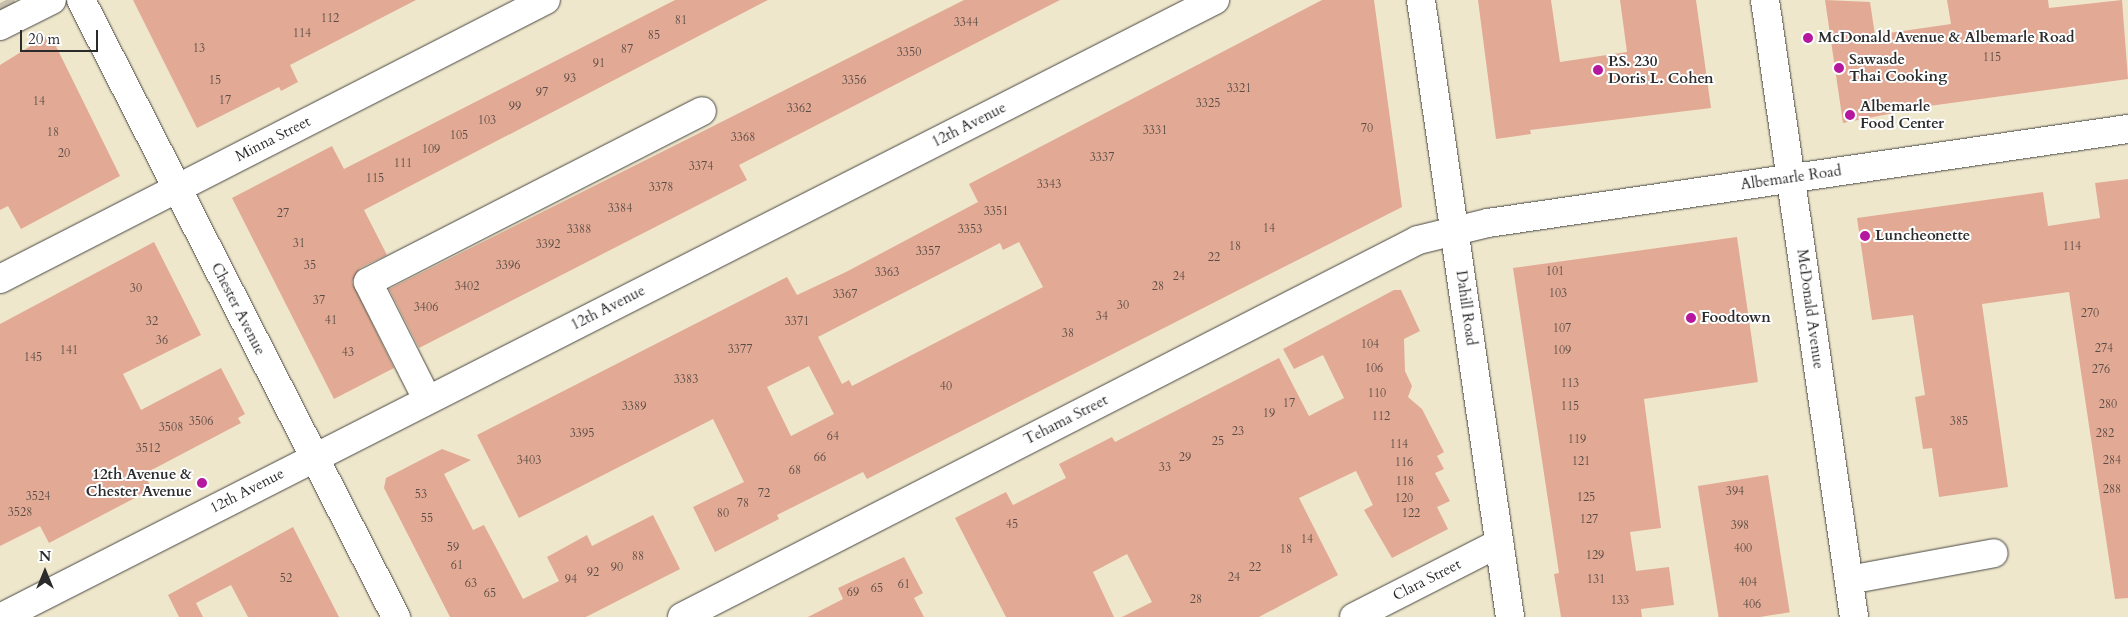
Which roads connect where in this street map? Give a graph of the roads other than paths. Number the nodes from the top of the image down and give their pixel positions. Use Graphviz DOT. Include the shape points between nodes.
graph roads {
  1 [pos="52,0"];
  2 [pos="81,0"];
  3 [pos="546,0"];
  4 [pos="1215,0"];
  5 [pos="1421,0"];
  6 [pos="1766,0"];
  7 [pos="5,20"];
  8 [pos="702,111"];
  9 [pos="2128,129"];
  10 [pos="1791,178"];
  11 [pos="176,189"];
  12 [pos="1454,231"];
  13 [pos="0,279"];
  14 [pos="428,399"];
  15 [pos="315,457"];
  16 [pos="1499,543"];
  17 [pos="1994,553"];
  18 [pos="1849,580"];
  19 [pos="2,617"];
  20 [pos="396,617"];
  21 [pos="682,617"];
  22 [pos="1354,617"];
  23 [pos="1510,617"];
  24 [pos="1854,617"];
  1 -- 7 [label="street"];
  2 -- 11 [label="street, Chester Avenue"];
  3 -- 11 [label="street, Minna Street"];
  4 -- 14 [label="street, 12th Avenue"];
  5 -- 12 [label="street, Dahill Road"];
  6 -- 10 [label="street, McDonald Avenue"];
  8 -- 14 [label="street" via="368,282"];
  9 -- 10 [label="street, Albemarle Road"];
  10 -- 12 [label="street, Albemarle Road"];
  10 -- 18 [label="street, McDonald Avenue"];
  11 -- 13 [label="street, Minna Street"];
  11 -- 15 [label="street, Chester Avenue"];
  12 -- 16 [label="street, Dahill Road"];
  12 -- 21 [label="street, Tehama Street" via="1418,240"];
  14 -- 15 [label="street, 12th Avenue"];
  15 -- 19 [label="street, 12th Avenue"];
  15 -- 20 [label="street, Chester Avenue"];
  16 -- 22 [label="street, Clara Street"];
  16 -- 23 [label="street, Dahill Road"];
  17 -- 18 [label="street"];
  18 -- 24 [label="street, McDonald Avenue"];
}
